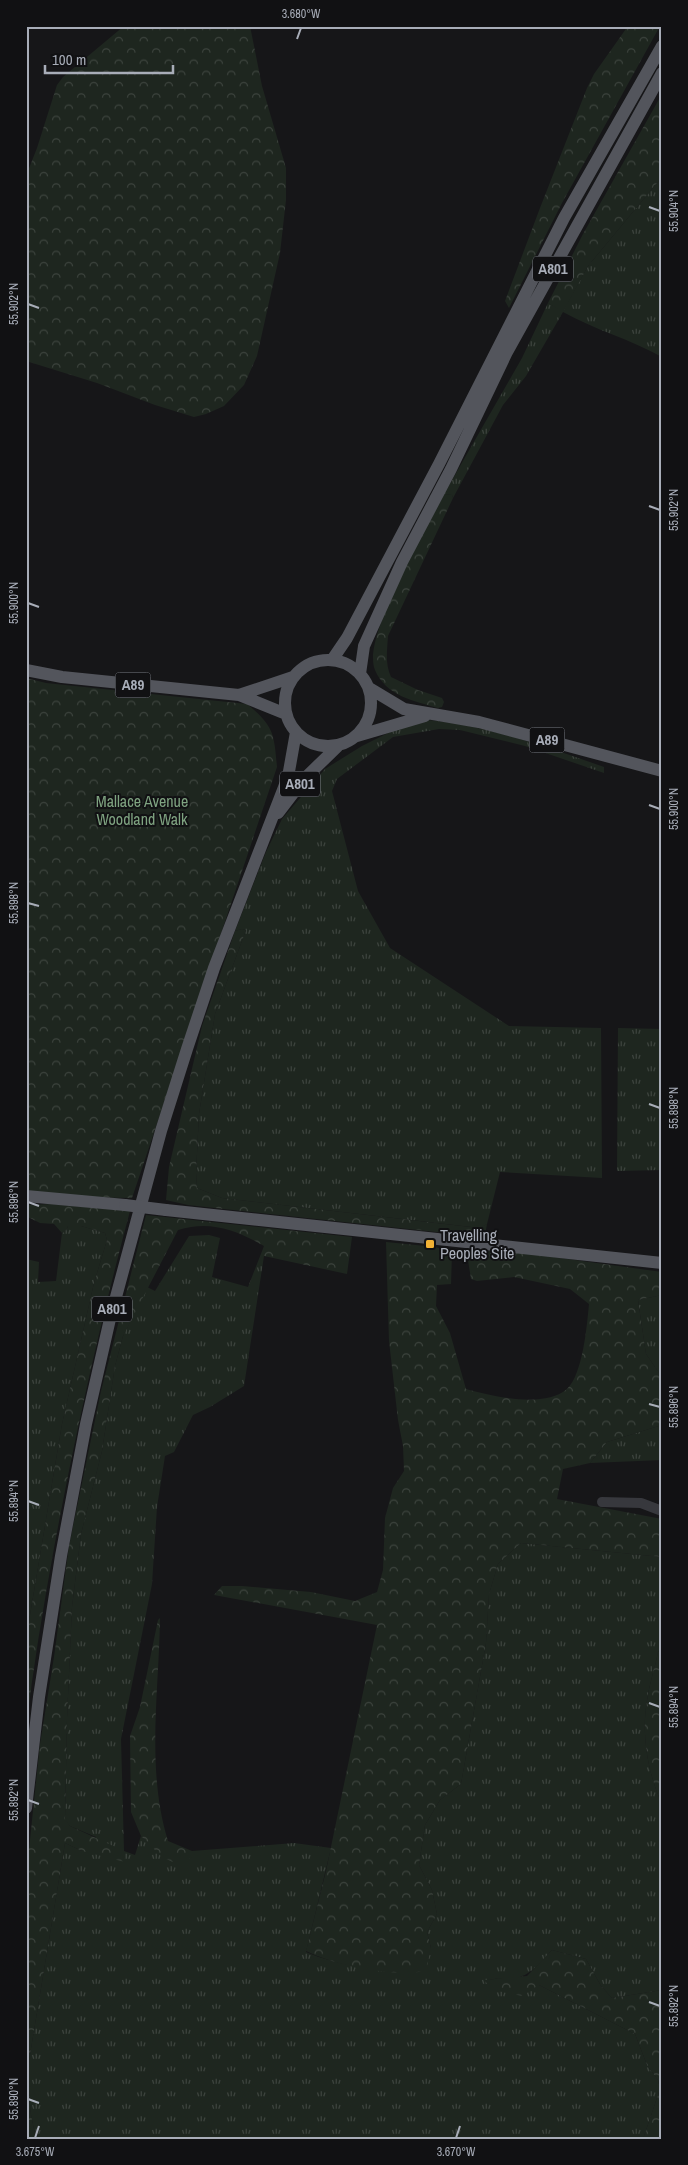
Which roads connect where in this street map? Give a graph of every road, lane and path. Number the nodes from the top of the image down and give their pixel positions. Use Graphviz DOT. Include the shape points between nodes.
graph roads {
  1 [pos="662,46"];
  2 [pos="662,73"];
  3 [pos="332,660"];
  4 [pos="26,670"];
  5 [pos="360,674"];
  6 [pos="293,677"];
  7 [pos="369,688"];
  8 [pos="239,696"];
  9 [pos="286,714"];
  10 [pos="430,714"];
  11 [pos="296,732"];
  12 [pos="357,736"];
  13 [pos="338,746"];
  14 [pos="662,771"];
  15 [pos="268,827"];
  16 [pos="26,1196"];
  17 [pos="662,1263"];
  18 [pos="602,1502"];
  19 [pos="662,1511"];
  20 [pos="26,1808"];
  1 -- 3 [label="main road, A801" via="564,218 348,638"];
  2 -- 5 [label="main road, A801" via="507,352 402,562 364,646"];
  3 -- 5 [label="main road, A89" via="347,664"];
  3 -- 6 [label="main road, A89" via="315,662"];
  4 -- 8 [label="main road, A89" via="62,677"];
  5 -- 7 [label="main road, A89"];
  6 -- 8 [label="main road, A89"];
  6 -- 9 [label="main road" via="285,699"];
  7 -- 10 [label="main road, A89" via="404,709"];
  7 -- 12 [label="main road, A89" via="370,715"];
  8 -- 9 [label="main road, A89"];
  9 -- 11 [label="main road"];
  10 -- 12 [label="main road, A89"];
  10 -- 14 [label="main road, A89" via="479,722"];
  11 -- 13 [label="main road" via="314,745"];
  11 -- 15 [label="main road, A801" via="288,777"];
  12 -- 13 [label="main road, A89"];
  13 -- 15 [label="main road, A801" via="304,779"];
  15 -- 20 [label="main road, A801" via="186,1048 110,1319 61,1556"];
  16 -- 17 [label="main road, bridge"];
  18 -- 19 [label="street" via="641,1503"];
}
